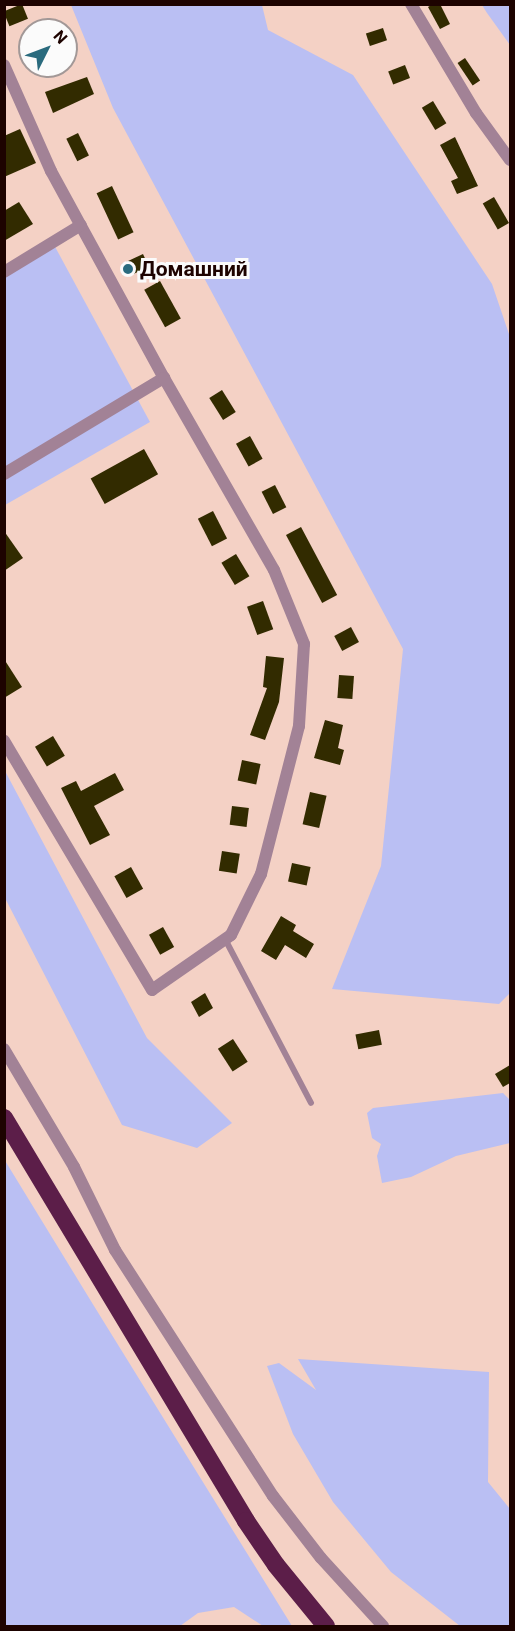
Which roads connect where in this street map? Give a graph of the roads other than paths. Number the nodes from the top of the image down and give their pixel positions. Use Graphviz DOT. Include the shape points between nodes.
graph roads {
  1 [pos="411,4"];
  2 [pos="4,65"];
  3 [pos="510,160"];
  4 [pos="81,225"];
  5 [pos="4,272"];
  6 [pos="164,378"];
  7 [pos="4,474"];
  8 [pos="4,741"];
  9 [pos="225,939"];
  10 [pos="4,1049"];
  11 [pos="310,1103"];
  12 [pos="4,1118"];
  13 [pos="326,1626"];
  14 [pos="383,1626"];
  1 -- 3 [label="street" via="465,95"];
  2 -- 4 [label="street" via="51,171"];
  4 -- 5 [label="street"];
  4 -- 6 [label="street"];
  6 -- 7 [label="street"];
  6 -- 9 [label="street" via="274,570 304,644 299,726 261,874"];
  8 -- 9 [label="street" via="152,990"];
  9 -- 11 [label="lane"];
  10 -- 14 [label="street" via="74,1167 115,1250 273,1496 321,1558"];
  12 -- 13 [label="highway" via="246,1521"];
}
